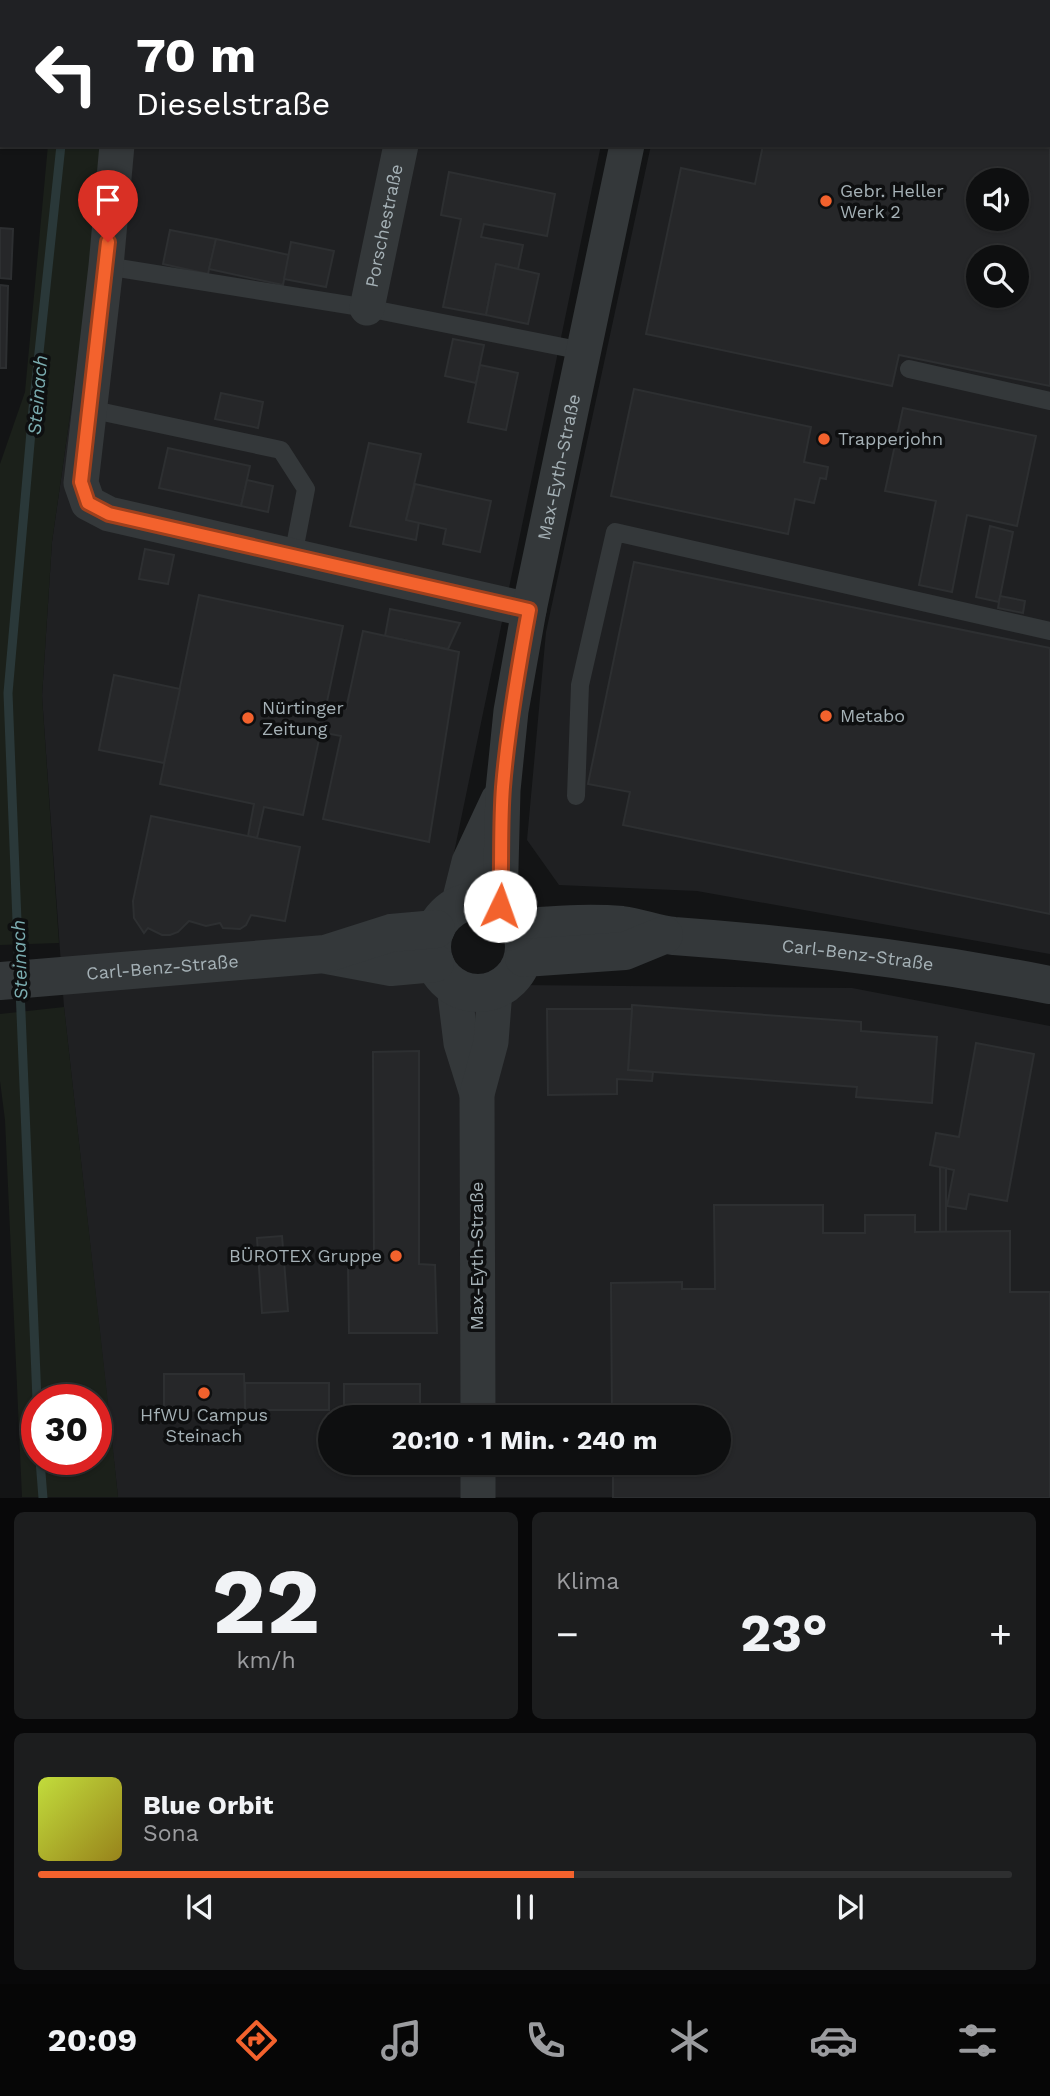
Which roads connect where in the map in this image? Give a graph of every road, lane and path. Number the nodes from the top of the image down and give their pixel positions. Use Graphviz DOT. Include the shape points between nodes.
graph roads {
  1 [pos="117,147"];
  2 [pos="401,147"];
  3 [pos="627,147"];
  4 [pos="106,266"];
  5 [pos="367,308"];
  6 [pos="583,351"];
  7 [pos="909,369"];
  8 [pos="1050,401"];
  9 [pos="89,409"];
  10 [pos="293,556"];
  11 [pos="529,610"];
  12 [pos="1050,631"];
  13 [pos="503,790"];
  14 [pos="576,796"];
  15 [pos="515,931"];
  16 [pos="446,946"];
  17 [pos="0,981"];
  18 [pos="1050,985"];
  19 [pos="495,990"];
  20 [pos="477,1094"];
  21 [pos="478,1405"];
  22 [pos="478,1475"];
  23 [pos="478,1497"];
  1 -- 4 [label="street"];
  2 -- 5 [label="street, Porschestraße"];
  3 -- 6 [label="street, Max-Eyth-Straße"];
  4 -- 5 [label="lane"];
  4 -- 9 [label="street"];
  5 -- 6 [label="lane"];
  6 -- 11 [label="street, Max-Eyth-Straße"];
  7 -- 8 [label="lane"];
  9 -- 10 [label="street" via="81,482 88,503 109,514"];
  9 -- 10 [label="lane" via="281,450 306,489"];
  10 -- 11 [label="street"];
  11 -- 13 [label="street, Max-Eyth-Straße" via="511,710"];
  12 -- 14 [label="lane" via="615,532 580,685"];
  13 -- 15 [label="street, Max-Eyth-Straße"];
  13 -- 16 [label="street, Max-Eyth-Straße" via="469,862"];
  15 -- 16 [label="street, Carl-Benz-Straße" via="479,901"];
  15 -- 18 [label="street, Carl-Benz-Straße" via="625,951 664,935 779,944"];
  15 -- 19 [label="street" via="514,977"];
  16 -- 17 [label="street, Carl-Benz-Straße" via="391,967 325,954"];
  16 -- 19 [label="street, Carl-Benz-Straße" via="474,993"];
  16 -- 20 [label="street, Max-Eyth-Straße" via="461,1043"];
  19 -- 20 [label="street, Max-Eyth-Straße" via="491,1042"];
  20 -- 21 [label="street, Max-Eyth-Straße"];
  22 -- 23 [label="street"];
}
